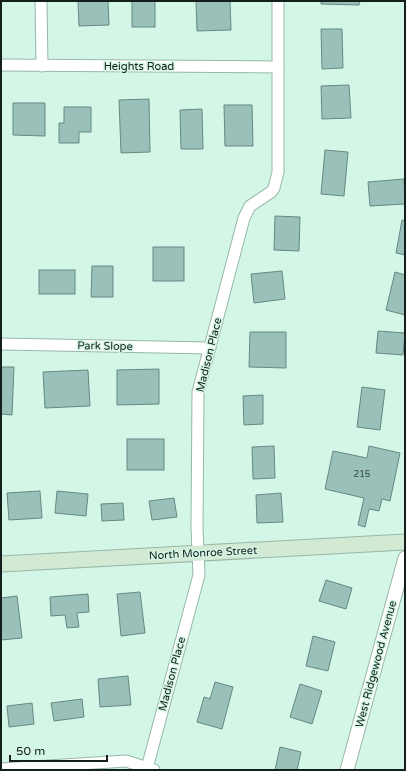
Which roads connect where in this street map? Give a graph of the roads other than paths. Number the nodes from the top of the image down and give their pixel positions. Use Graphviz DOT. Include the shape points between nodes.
graph roads {
  1 [pos="41,1"];
  2 [pos="278,1"];
  3 [pos="1,66"];
  4 [pos="42,66"];
  5 [pos="278,67"];
  6 [pos="1,344"];
  7 [pos="210,348"];
  8 [pos="405,542"];
  9 [pos="198,553"];
  10 [pos="405,558"];
  11 [pos="1,564"];
  12 [pos="1,769"];
  13 [pos="150,769"];
  14 [pos="347,770"];
  1 -- 4 [label="street"];
  2 -- 5 [label="street, Madison Place"];
  3 -- 4 [label="street, Heights Road"];
  4 -- 5 [label="street, Heights Road"];
  5 -- 7 [label="street, Madison Place" via="277,180 271,192 250,206 244,218"];
  6 -- 7 [label="street, Park Slope"];
  7 -- 9 [label="street, Madison Place" via="198,392"];
  8 -- 9 [label="main road, North Monroe Street"];
  9 -- 11 [label="main road, North Monroe Street"];
  9 -- 13 [label="street, Madison Place" via="200,576"];
  10 -- 14 [label="street, West Ridgewood Avenue"];
  12 -- 13 [label="street" via="126,761"];
}
